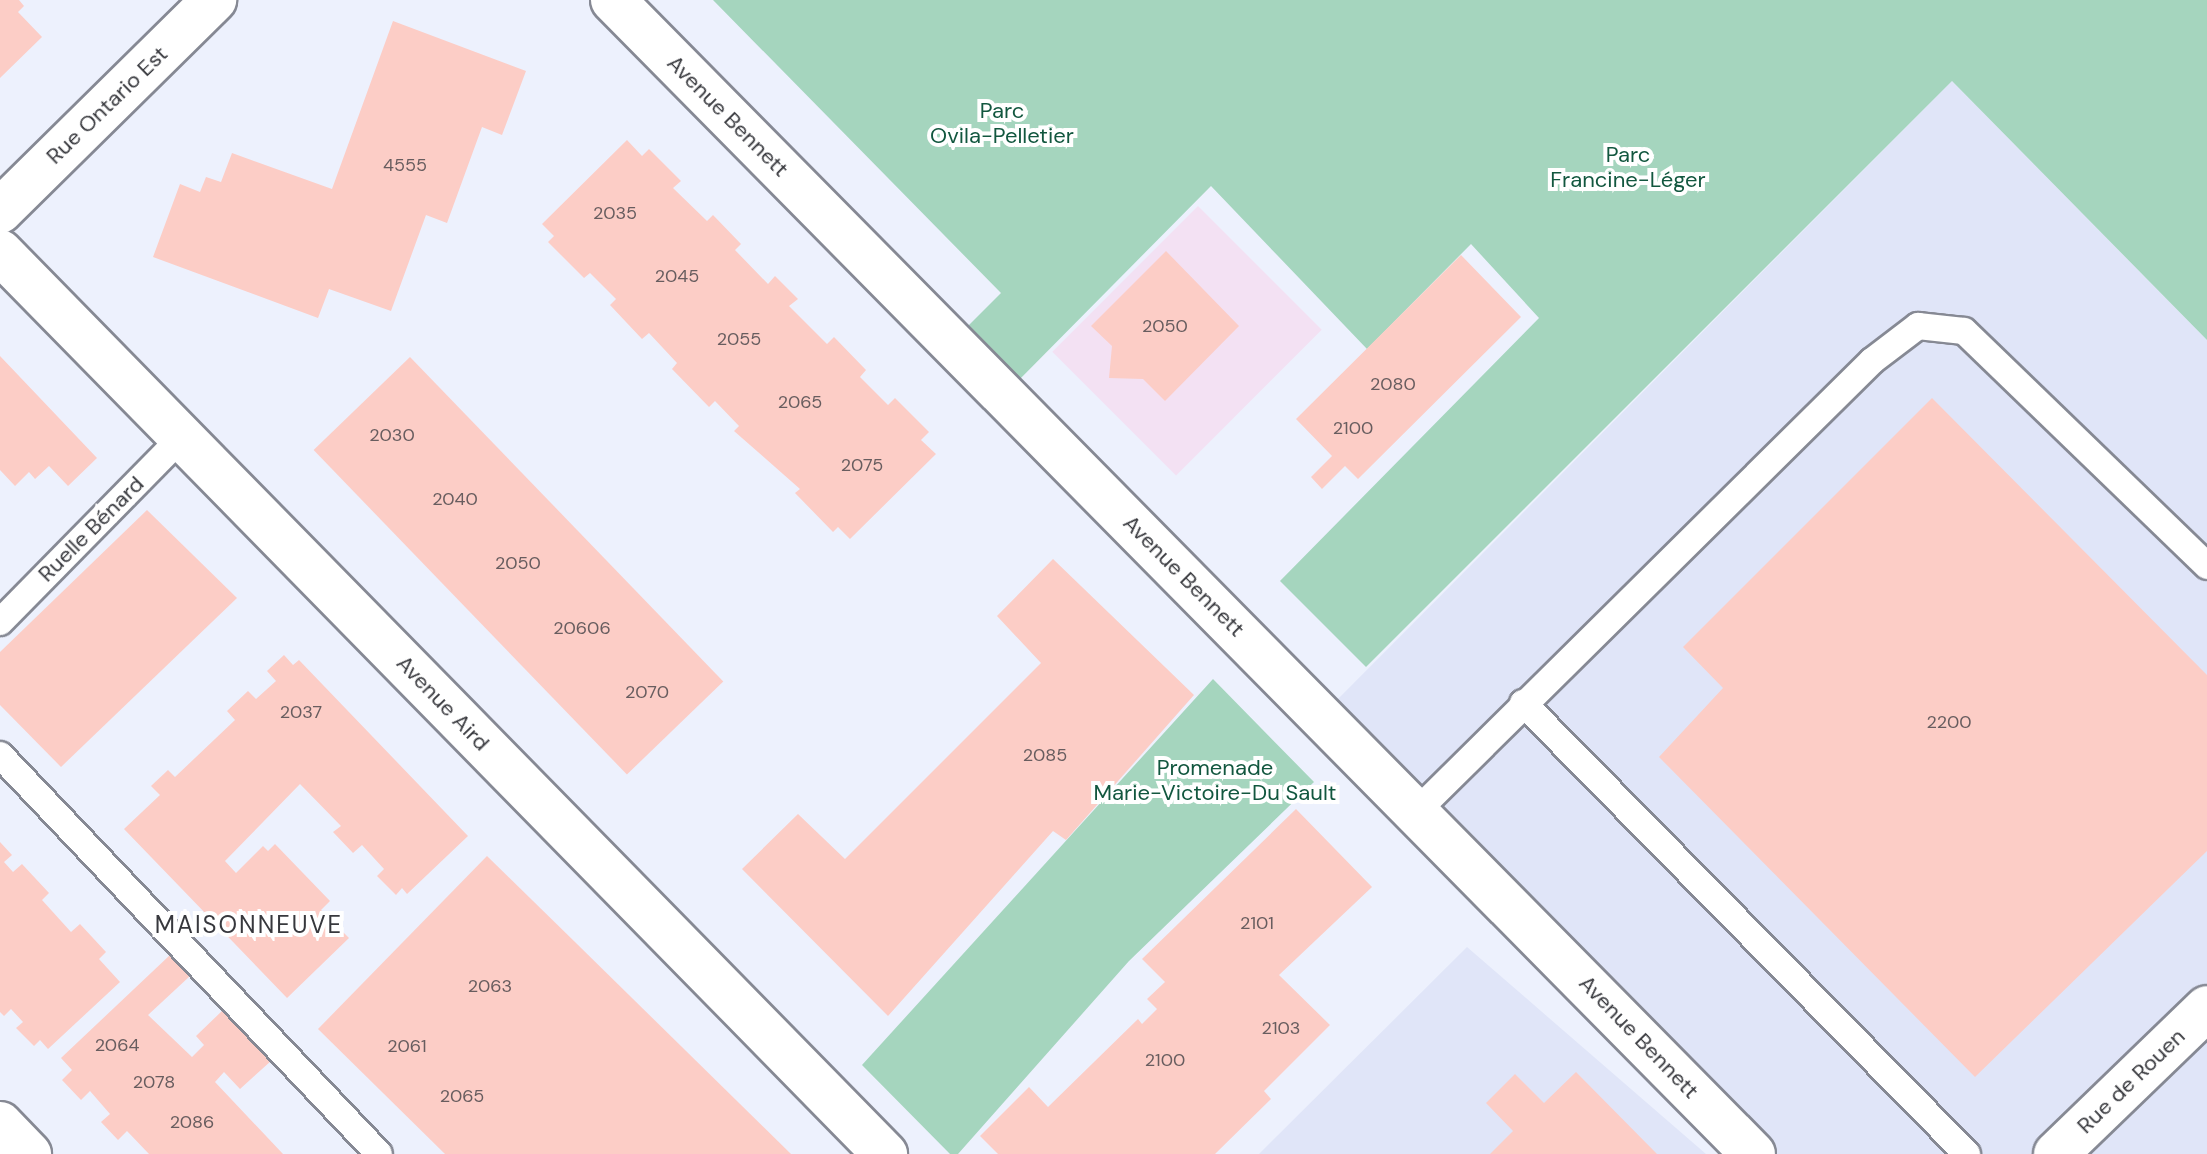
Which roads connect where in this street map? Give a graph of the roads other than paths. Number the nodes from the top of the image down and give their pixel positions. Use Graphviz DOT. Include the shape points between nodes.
graph roads {
  1 [pos="214,0"];
  2 [pos="613,0"];
  3 [pos="0,211"];
  4 [pos="0,252"];
  5 [pos="182,437"];
  6 [pos="2207,566"];
  7 [pos="0,622"];
  8 [pos="1523,703"];
  9 [pos="0,755"];
  10 [pos="1417,811"];
  11 [pos="2207,1008"];
  12 [pos="0,1124"];
  13 [pos="29,1154"];
  14 [pos="379,1154"];
  15 [pos="885,1154"];
  16 [pos="1753,1154"];
  17 [pos="1967,1154"];
  18 [pos="2056,1154"];
  1 -- 3 [label="street, Rue Ontario Est"];
  2 -- 10 [label="street, Avenue Bennett"];
  4 -- 5 [label="street, Avenue Aird"];
  5 -- 7 [label="lane, Ruelle Bénard"];
  5 -- 15 [label="street, Avenue Aird"];
  6 -- 8 [label="lane" via="1964,331 1918,326 1872,361"];
  8 -- 10 [label="lane"];
  8 -- 17 [label="lane"];
  9 -- 14 [label="lane"];
  10 -- 16 [label="street, Avenue Bennett"];
  11 -- 18 [label="street, Rue de Rouen"];
  12 -- 13 [label="street"];
}
